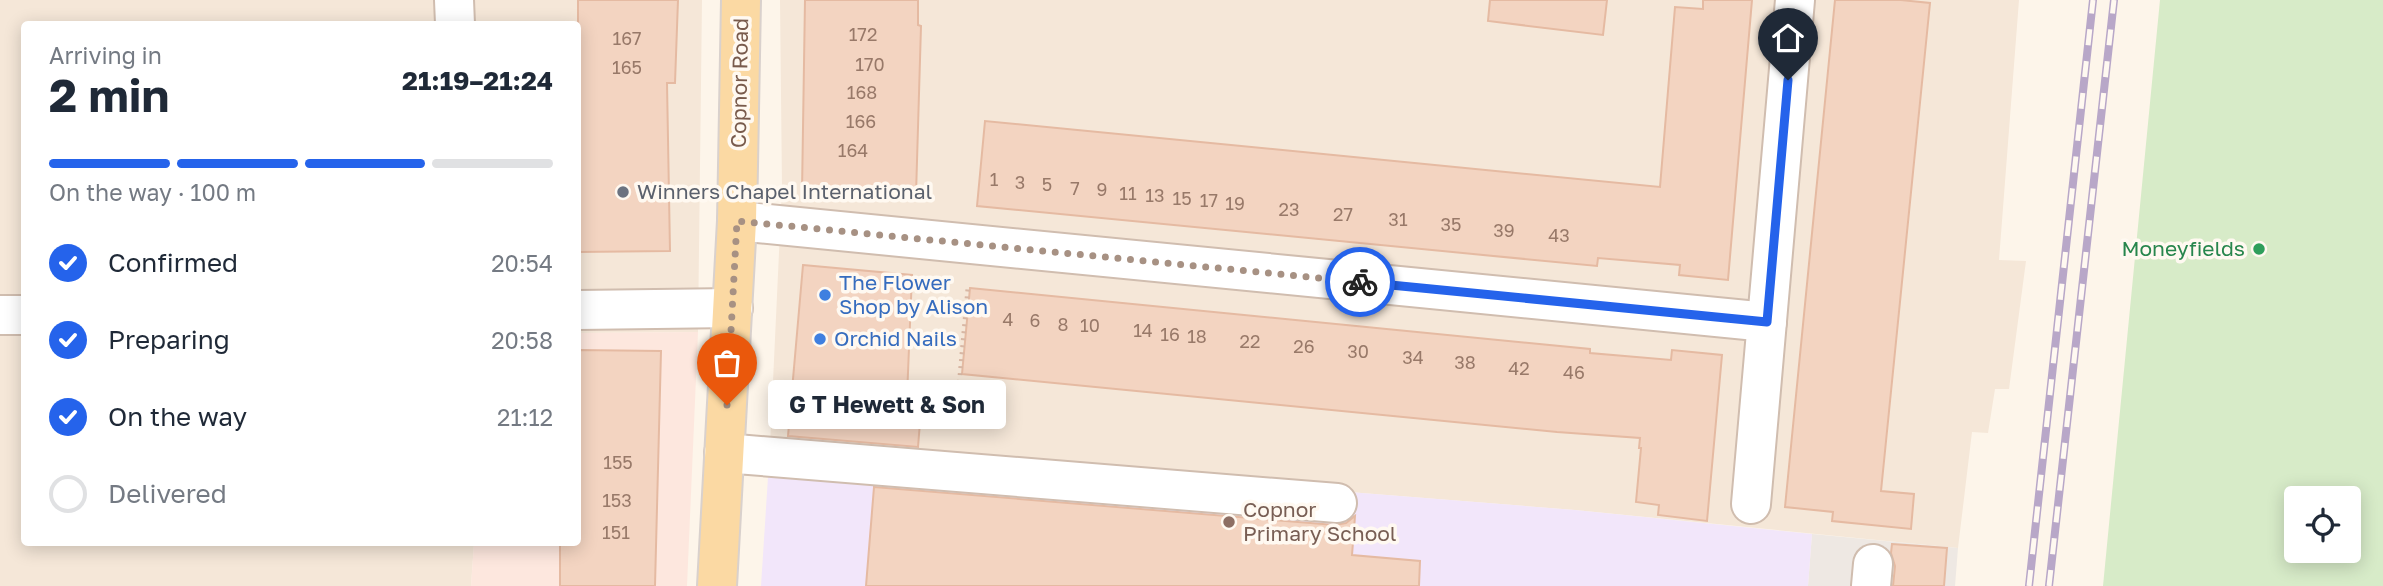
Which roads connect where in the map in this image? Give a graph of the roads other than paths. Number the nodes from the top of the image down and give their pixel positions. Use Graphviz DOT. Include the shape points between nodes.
graph roads {
  1 [pos="454,0"];
  2 [pos="741,0"];
  3 [pos="1795,0"];
  4 [pos="455,21"];
  5 [pos="737,221"];
  6 [pos="733,308"];
  7 [pos="581,310"];
  8 [pos="0,315"];
  9 [pos="21,315"];
  10 [pos="1767,322"];
  11 [pos="724,453"];
  12 [pos="1337,503"];
  13 [pos="1751,504"];
  14 [pos="717,586"];
  1 -- 4 [label="street"];
  2 -- 5 [label="main road, Copnor Road"];
  3 -- 10 [label="street"];
  5 -- 6 [label="main road, Copnor Road"];
  5 -- 10 [label="street"];
  6 -- 7 [label="street"];
  6 -- 11 [label="main road, Copnor Road"];
  8 -- 9 [label="street"];
  10 -- 13 [label="street"];
  11 -- 12 [label="street"];
  11 -- 14 [label="main road, Copnor Road"];
}
